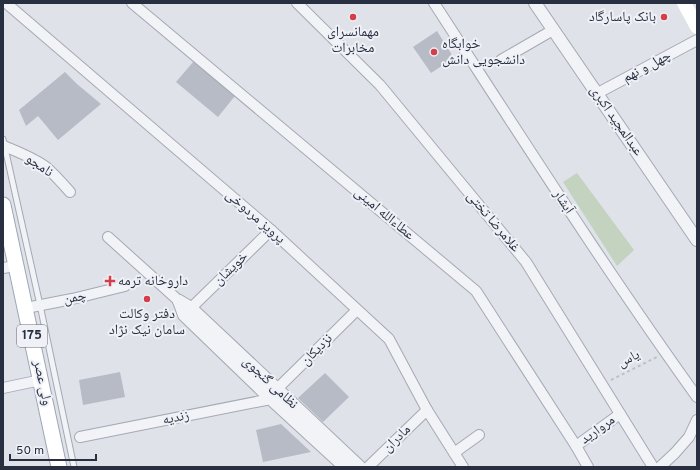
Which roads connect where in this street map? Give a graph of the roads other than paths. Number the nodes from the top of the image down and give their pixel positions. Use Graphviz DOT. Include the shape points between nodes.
graph roads {
  1 [pos="6,3"];
  2 [pos="132,3"];
  3 [pos="297,3"];
  4 [pos="434,3"];
  5 [pos="535,3"];
  6 [pos="684,3"];
  7 [pos="697,27"];
  8 [pos="553,30"];
  9 [pos="697,40"];
  10 [pos="501,60"];
  11 [pos="596,94"];
  12 [pos="3,144"];
  13 [pos="70,192"];
  14 [pos="4,213"];
  15 [pos="271,230"];
  16 [pos="108,237"];
  17 [pos="697,240"];
  18 [pos="10,267"];
  19 [pos="125,286"];
  20 [pos="179,301"];
  21 [pos="33,307"];
  22 [pos="191,308"];
  23 [pos="357,310"];
  24 [pos="41,380"];
  25 [pos="3,388"];
  26 [pos="274,394"];
  27 [pos="697,398"];
  28 [pos="427,410"];
  29 [pos="620,414"];
  30 [pos="697,420"];
  31 [pos="479,435"];
  32 [pos="80,437"];
  33 [pos="576,446"];
  34 [pos="454,453"];
  35 [pos="59,467"];
  36 [pos="74,467"];
  37 [pos="345,467"];
  38 [pos="360,467"];
  39 [pos="368,467"];
  40 [pos="462,467"];
  41 [pos="588,467"];
  42 [pos="653,467"];
  43 [pos="660,467"];
  1 -- 15 [label="street, پرویز مردوخی"];
  2 -- 33 [label="street, عطاءالله امینی" via="476,291"];
  3 -- 29 [label="street, غلامرضا تختی" via="380,85 526,262"];
  4 -- 27 [label="street, آبشار" via="570,212"];
  5 -- 8 [label="street, عبدالمجید اکبری"];
  6 -- 7 [label="main road"];
  8 -- 10 [label="street"];
  8 -- 11 [label="street, عبدالمجید اکبری"];
  9 -- 11 [label="street, چهل و نهم"];
  11 -- 17 [label="street, عبدالمجید اکبری"];
  12 -- 13 [label="street, نامجو" via="46,167"];
  12 -- 21 [label="lane"];
  14 -- 18 [label="main road, ولی عصر / 175"];
  15 -- 22 [label="street, خویشان"];
  15 -- 23 [label="street, پرویز مردوخی"];
  16 -- 20 [label="street, نظامی گنجوی"];
  18 -- 21 [label="main road, ولی عصر / 175"];
  19 -- 21 [label="street, چمن"];
  20 -- 22 [label="street, نظامی گنجوی"];
  20 -- 26 [label="street, نظامی گنجوی" via="184,315"];
  21 -- 24 [label="main road, ولی عصر / 175"];
  21 -- 36 [label="lane"];
  22 -- 26 [label="street, نظامی گنجوی"];
  23 -- 26 [label="street, نزدیکان"];
  23 -- 28 [label="street, پرویز مردوخی" via="389,339"];
  24 -- 25 [label="street"];
  24 -- 35 [label="main road, ولی عصر / 175"];
  26 -- 32 [label="street, زندیه"];
  26 -- 37 [label="street, نظامی گنجوی"];
  26 -- 38 [label="street, نظامی گنجوی"];
  28 -- 34 [label="street, پرویز مردوخی"];
  28 -- 39 [label="street, مادران"];
  29 -- 33 [label="street, مروارید"];
  29 -- 42 [label="street, غلامرضا تختی"];
  30 -- 43 [label="street" via="675,454"];
  31 -- 34 [label="street"];
  33 -- 41 [label="street, عطاءالله امینی"];
  34 -- 40 [label="street, پرویز مردوخی"];
}
